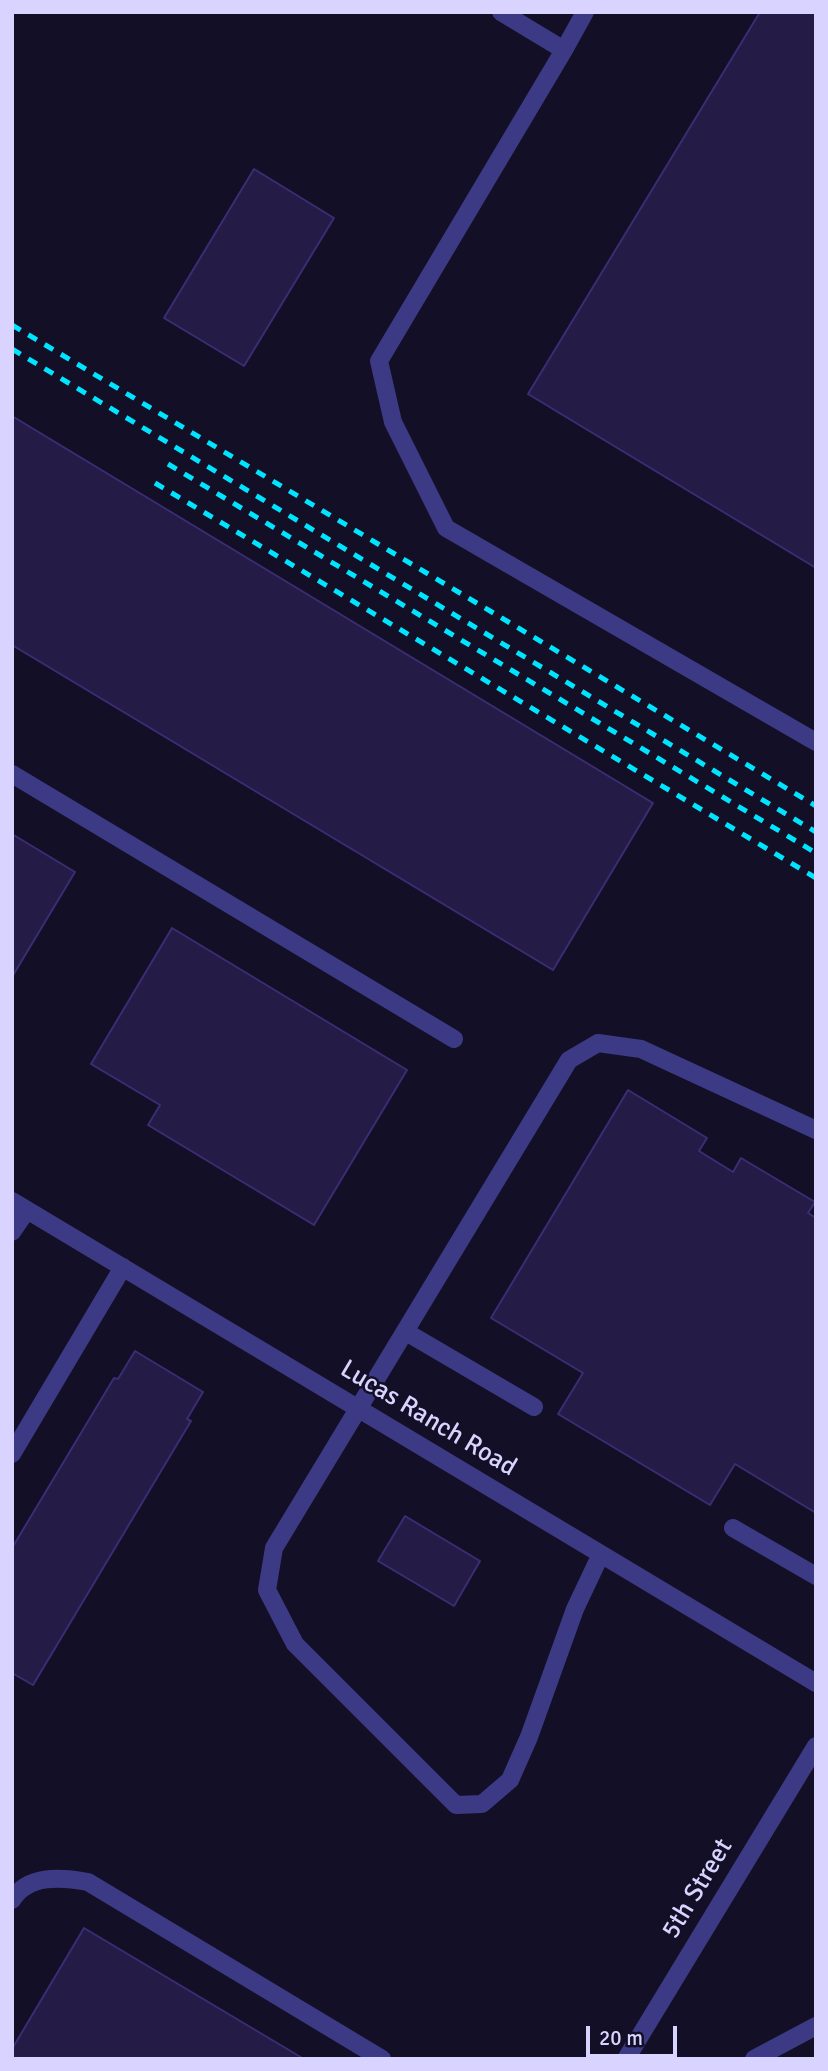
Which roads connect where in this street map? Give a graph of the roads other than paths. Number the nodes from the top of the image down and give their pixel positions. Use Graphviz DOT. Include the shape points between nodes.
graph roads {
  1 [pos="501,12"];
  2 [pos="585,12"];
  3 [pos="564,50"];
  4 [pos="816,742"];
  5 [pos="12,774"];
  6 [pos="454,1039"];
  7 [pos="816,1130"];
  8 [pos="20,1206"];
  9 [pos="12,1232"];
  10 [pos="122,1267"];
  11 [pos="406,1332"];
  12 [pos="534,1406"];
  13 [pos="359,1409"];
  14 [pos="12,1454"];
  15 [pos="733,1528"];
  16 [pos="601,1554"];
  17 [pos="816,1576"];
  18 [pos="816,1683"];
  19 [pos="816,1746"];
  20 [pos="12,1900"];
  21 [pos="816,2026"];
  22 [pos="382,2059"];
  23 [pos="626,2059"];
  24 [pos="754,2059"];
  1 -- 3 [label="street"];
  2 -- 3 [label="street"];
  3 -- 4 [label="street" via="379,361 393,422 446,528"];
  5 -- 6 [label="street"];
  7 -- 11 [label="street" via="641,1049 597,1043 569,1060"];
  8 -- 9 [label="street"];
  8 -- 10 [label="street, Lucas Ranch Road"];
  10 -- 13 [label="street, Lucas Ranch Road"];
  10 -- 14 [label="street"];
  11 -- 12 [label="street"];
  11 -- 13 [label="street"];
  13 -- 16 [label="street, Lucas Ranch Road"];
  13 -- 16 [label="street" via="274,1548 267,1590 295,1644 456,1805 482,1804 510,1780 575,1609"];
  15 -- 17 [label="street"];
  16 -- 18 [label="street, Lucas Ranch Road"];
  19 -- 23 [label="street, 5th Street"];
  20 -- 22 [label="street" via="30,1883 64,1877 88,1882"];
  21 -- 24 [label="street"];
}
